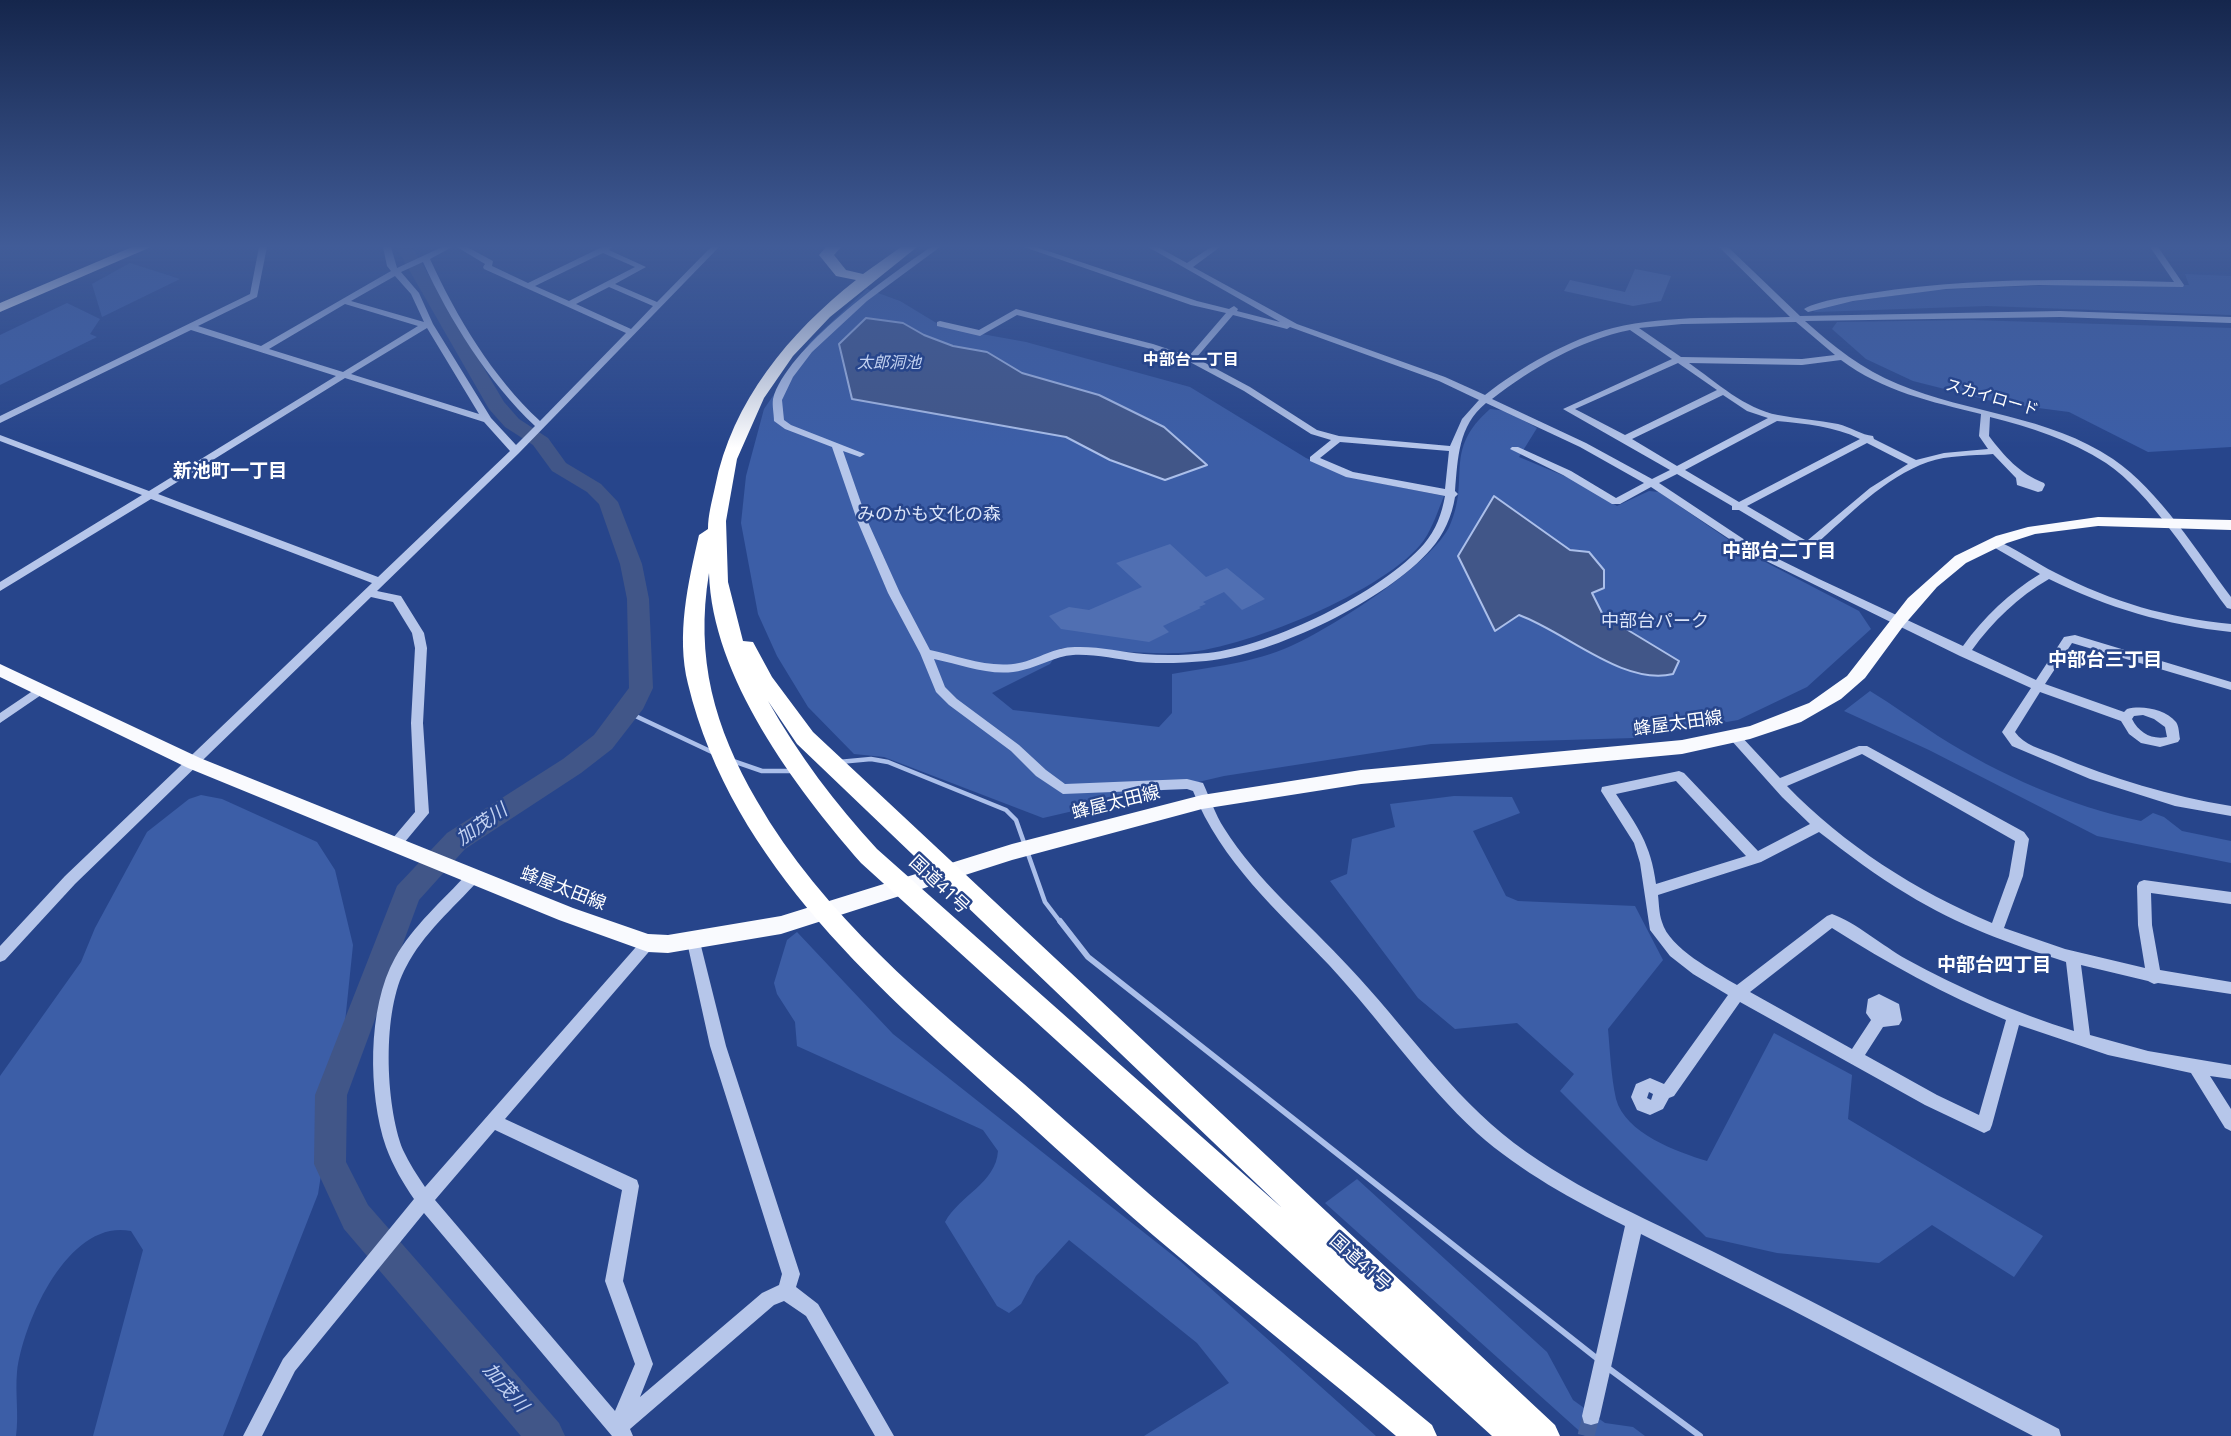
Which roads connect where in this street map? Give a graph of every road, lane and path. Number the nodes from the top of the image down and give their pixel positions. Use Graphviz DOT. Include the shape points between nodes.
graph roads {
  1 [pos="217,314"];
  2 [pos="321,314"];
  3 [pos="389,314"];
  4 [pos="423,314"];
  5 [pos="456,314"];
  6 [pos="591,314"];
  7 [pos="648,314"];
  8 [pos="813,314"];
  9 [pos="825,314"];
  10 [pos="845,314"];
  11 [pos="1013,314"];
  12 [pos="1024,314"];
  13 [pos="1228,314"];
  14 [pos="1233,314"];
  15 [pos="1272,314"];
  16 [pos="1795,314"];
  17 [pos="1948,314"];
  18 [pos="2015,314"];
  19 [pos="1800,319"];
  20 [pos="2231,320"];
  21 [pos="940,324"];
  22 [pos="427,325"];
  23 [pos="1294,326"];
  24 [pos="191,327"];
  25 [pos="1633,328"];
  26 [pos="631,332"];
  27 [pos="260,350"];
  28 [pos="1843,357"];
  29 [pos="1191,359"];
  30 [pos="1678,360"];
  31 [pos="345,375"];
  32 [pos="1723,391"];
  33 [pos="1486,399"];
  34 [pos="1986,412"];
  35 [pos="1776,418"];
  36 [pos="0,420"];
  37 [pos="487,420"];
  38 [pos="540,426"];
  39 [pos="0,438"];
  40 [pos="1870,438"];
  41 [pos="1338,439"];
  42 [pos="1625,439"];
  43 [pos="836,445"];
  44 [pos="1454,449"];
  45 [pos="1514,449"];
  46 [pos="1995,450"];
  47 [pos="516,451"];
  48 [pos="860,454"];
  49 [pos="1916,464"];
  50 [pos="1678,472"];
  51 [pos="2021,477"];
  52 [pos="1653,484"];
  53 [pos="150,494"];
  54 [pos="1453,494"];
  55 [pos="1736,508"];
  56 [pos="719,511"];
  57 [pos="2166,522"];
  58 [pos="2231,525"];
  59 [pos="709,530"];
  60 [pos="1994,544"];
  61 [pos="2046,576"];
  62 [pos="381,582"];
  63 [pos="0,587"];
  64 [pos="370,593"];
  65 [pos="2231,605"];
  66 [pos="1898,621"];
  67 [pos="2231,628"];
  68 [pos="926,653"];
  69 [pos="1964,653"];
  70 [pos="0,670"];
  71 [pos="2231,686"];
  72 [pos="2040,687"];
  73 [pos="40,690"];
  74 [pos="2126,718"];
  75 [pos="0,719"];
  76 [pos="1735,737"];
  77 [pos="778,751"];
  78 [pos="194,763"];
  79 [pos="1778,784"];
  80 [pos="1202,802"];
  81 [pos="2231,811"];
  82 [pos="1820,825"];
  83 [pos="394,845"];
  84 [pos="1756,858"];
  85 [pos="948,874"];
  86 [pos="473,877"];
  87 [pos="1651,891"];
  88 [pos="2231,898"];
  89 [pos="914,905"];
  90 [pos="823,912"];
  91 [pos="1996,932"];
  92 [pos="694,942"];
  93 [pos="648,943"];
  94 [pos="0,956"];
  95 [pos="2073,960"];
  96 [pos="2154,978"];
  97 [pos="2231,988"];
  98 [pos="1738,993"];
  99 [pos="2014,1017"];
  100 [pos="1880,1019"];
  101 [pos="2084,1040"];
  102 [pos="1855,1058"];
  103 [pos="2196,1068"];
  104 [pos="2231,1072"];
  105 [pos="1661,1093"];
  106 [pos="493,1121"];
  107 [pos="2231,1123"];
  108 [pos="424,1200"];
  109 [pos="1635,1221"];
  110 [pos="404,1224"];
  111 [pos="786,1291"];
  112 [pos="1606,1350"];
  113 [pos="289,1365"];
  114 [pos="1600,1377"];
  115 [pos="1591,1416"];
  116 [pos="621,1432"];
  117 [pos="252,1436"];
  118 [pos="885,1436"];
  119 [pos="1421,1436"];
  120 [pos="1499,1436"];
  121 [pos="1516,1436"];
  122 [pos="1544,1436"];
  123 [pos="2052,1436"];
  1 -- 24 [label="street"];
  2 -- 27 [label="street"];
  3 -- 22 [label="street"];
  4 -- 22 [label="street"];
  5 -- 38 [label="street" via="517,405"];
  6 -- 26 [label="street"];
  7 -- 26 [label="street"];
  8 -- 59 [label="highway, 国道41号" via="784,345 743,407 719,471"];
  9 -- 56 [label="highway, 国道41号" via="794,345 755,398 729,461"];
  10 -- 43 [label="street" via="785,385 776,405 779,421 788,427"];
  11 -- 21 [label="street" via="980,333"];
  12 -- 29 [label="street"];
  13 -- 29 [label="street"];
  14 -- 23 [label="street"];
  15 -- 23 [label="street"];
  16 -- 19 [label="street, スカイロード"];
  17 -- 19 [label="street"];
  18 -- 20 [label="street"];
  19 -- 25 [label="street"];
  19 -- 28 [label="street, スカイロード"];
  22 -- 31 [label="street"];
  22 -- 37 [label="street"];
  23 -- 33 [label="street"];
  24 -- 27 [label="street"];
  24 -- 36 [label="street"];
  25 -- 30 [label="street"];
  25 -- 33 [label="street" via="1577,344"];
  26 -- 38 [label="street"];
  27 -- 31 [label="street"];
  28 -- 30 [label="street" via="1802,362"];
  28 -- 34 [label="street, スカイロード" via="1895,387"];
  29 -- 41 [label="street" via="1314,432"];
  30 -- 32 [label="street"];
  30 -- 42 [label="street" via="1568,409"];
  31 -- 37 [label="street"];
  31 -- 53 [label="street"];
  32 -- 35 [label="street" via="1750,410"];
  32 -- 42 [label="street"];
  33 -- 44 [label="street" via="1468,415"];
  33 -- 52 [label="street" via="1583,444"];
  34 -- 46 [label="street" via="1984,436"];
  34 -- 57 [label="street, スカイロード" via="2058,434 2115,464"];
  35 -- 40 [label="street" via="1833,425"];
  35 -- 50 [label="street"];
  37 -- 47 [label="street"];
  38 -- 47 [label="street"];
  39 -- 53 [label="street"];
  40 -- 49 [label="street"];
  40 -- 55 [label="street"];
  41 -- 44 [label="street"];
  41 -- 54 [label="street" via="1313,458 1350,475"];
  42 -- 50 [label="street"];
  43 -- 48 [label="street"];
  43 -- 68 [label="street" via="862,520"];
  44 -- 54 [label="street"];
  45 -- 52 [label="street" via="1616,502"];
  46 -- 49 [label="street"];
  46 -- 51 [label="street"];
  47 -- 62 [label="street"];
  49 -- 55 [label="street" via="1853,506 1811,543 1791,540"];
  50 -- 52 [label="street"];
  50 -- 55 [label="street"];
  52 -- 66 [label="street" via="1756,552"];
  53 -- 62 [label="street"];
  53 -- 63 [label="street"];
  54 -- 68 [label="street" via="1430,544 1409,566 1335,611 1257,646 1214,657 1151,659 1063,651 1022,667 1006,668"];
  56 -- 77 [label="highway, 国道41号" via="717,557 725,617"];
  56 -- 85 [label="highway" via="729,591 752,662 819,752"];
  57 -- 58 [label="main road, 蜂屋太田線"];
  57 -- 60 [label="main road, 蜂屋太田線" via="2070,524"];
  57 -- 65 [label="street, スカイロード"];
  59 -- 77 [label="highway, 国道41号" via="723,639 752,712"];
  59 -- 90 [label="highway" via="691,634 698,684 732,776 769,838"];
  60 -- 61 [label="street"];
  60 -- 66 [label="main road, 蜂屋太田線" via="1954,563"];
  61 -- 67 [label="street" via="2134,611"];
  61 -- 69 [label="street" via="2003,607"];
  62 -- 64 [label="street"];
  64 -- 78 [label="street"];
  64 -- 83 [label="street" via="397,599 410,617 421,648 417,723 422,813"];
  66 -- 69 [label="street"];
  66 -- 76 [label="main road, 蜂屋太田線" via="1853,681 1822,703"];
  68 -- 80 [label="street" via="940,689 1063,789 1187,784 1198,788"];
  69 -- 72 [label="street"];
  70 -- 73 [label="main road, 蜂屋太田線"];
  71 -- 72 [label="street" via="2075,639 2066,642"];
  72 -- 74 [label="street"];
  72 -- 81 [label="street" via="2008,732 2016,743 2144,793"];
  73 -- 75 [label="street"];
  73 -- 78 [label="main road, 蜂屋太田線"];
  76 -- 79 [label="street"];
  76 -- 80 [label="main road, 蜂屋太田線" via="1682,747 1374,776"];
  77 -- 89 [label="highway, 国道41号" via="839,835"];
  78 -- 83 [label="main road, 蜂屋太田線"];
  78 -- 94 [label="street" via="70,880"];
  79 -- 82 [label="street"];
  79 -- 91 [label="street" via="1863,749 2019,836 2016,876"];
  80 -- 85 [label="main road, 蜂屋太田線" via="1033,846"];
  80 -- 109 [label="street" via="1246,869 1480,1124 1537,1168"];
  82 -- 84 [label="street"];
  82 -- 91 [label="street" via="1911,891"];
  83 -- 86 [label="main road, 蜂屋太田線"];
  84 -- 87 [label="street"];
  84 -- 87 [label="street" via="1679,776 1607,791 1640,842"];
  85 -- 90 [label="main road, 蜂屋太田線"];
  85 -- 122 [label="highway"];
  86 -- 93 [label="main road, 蜂屋太田線"];
  86 -- 108 [label="street" via="399,964 384,1012 381,1066 392,1142"];
  87 -- 98 [label="street" via="1655,926 1665,942 1689,964"];
  88 -- 96 [label="street" via="2144,886"];
  89 -- 120 [label="highway, 国道41号"];
  89 -- 121 [label="highway, 国道41号"];
  90 -- 92 [label="main road, 蜂屋太田線"];
  90 -- 119 [label="highway" via="863,955 1182,1240"];
  91 -- 95 [label="street"];
  92 -- 93 [label="main road, 蜂屋太田線"];
  92 -- 111 [label="street" via="718,1046 791,1274"];
  93 -- 106 [label="street"];
  95 -- 96 [label="street"];
  95 -- 101 [label="street"];
  96 -- 97 [label="street"];
  98 -- 99 [label="street" via="1832,920 1910,969"];
  98 -- 102 [label="street"];
  98 -- 105 [label="street" via="1668,1091"];
  99 -- 101 [label="street"];
  99 -- 102 [label="street" via="1984,1125"];
  100 -- 102 [label="street"];
  101 -- 103 [label="street"];
  103 -- 104 [label="street"];
  103 -- 107 [label="street"];
  106 -- 108 [label="street"];
  106 -- 116 [label="street" via="631,1186 614,1281 644,1364"];
  108 -- 110 [label="street"];
  108 -- 116 [label="street"];
  109 -- 112 [label="street"];
  109 -- 123 [label="street"];
  110 -- 113 [label="street"];
  111 -- 116 [label="street" via="768,1299"];
  111 -- 118 [label="street" via="812,1310"];
  112 -- 114 [label="street"];
  113 -- 117 [label="street"];
  114 -- 115 [label="street"];
}
